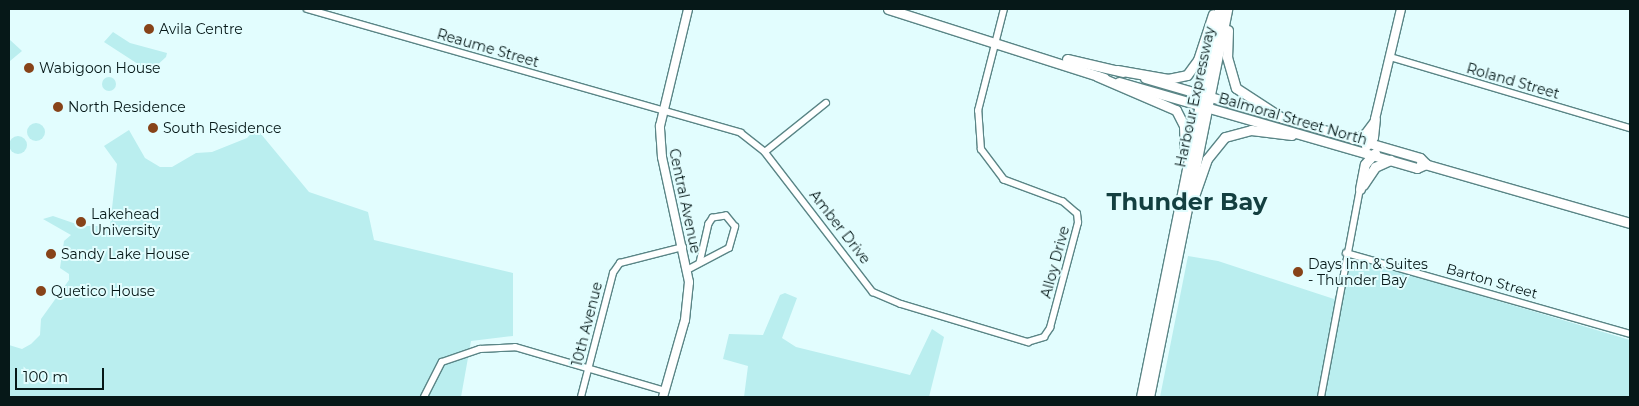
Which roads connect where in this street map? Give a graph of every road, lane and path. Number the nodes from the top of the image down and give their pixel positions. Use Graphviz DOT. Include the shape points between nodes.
graph roads {
  1 [pos="307,9"];
  2 [pos="688,9"];
  3 [pos="888,9"];
  4 [pos="1004,9"];
  5 [pos="1215,9"];
  6 [pos="1219,9"];
  7 [pos="1229,9"];
  8 [pos="1400,9"];
  9 [pos="996,40"];
  10 [pos="1040,53"];
  11 [pos="1390,57"];
  12 [pos="1116,70"];
  13 [pos="1097,76"];
  14 [pos="1205,96"];
  15 [pos="826,103"];
  16 [pos="1203,107"];
  17 [pos="662,110"];
  18 [pos="1282,118"];
  19 [pos="1375,119"];
  20 [pos="1630,128"];
  21 [pos="1292,135"];
  22 [pos="1353,139"];
  23 [pos="1312,140"];
  24 [pos="1370,144"];
  25 [pos="765,152"];
  26 [pos="1370,155"];
  27 [pos="1390,160"];
  28 [pos="1426,164"];
  29 [pos="1185,174"];
  30 [pos="1360,189"];
  31 [pos="1630,222"];
  32 [pos="1180,240"];
  33 [pos="683,247"];
  34 [pos="1346,253"];
  35 [pos="700,262"];
  36 [pos="687,270"];
  37 [pos="1630,334"];
  38 [pos="1012,337"];
  39 [pos="589,368"];
  40 [pos="664,394"];
  41 [pos="424,397"];
  42 [pos="581,397"];
  43 [pos="1141,397"];
  44 [pos="1149,397"];
  45 [pos="1321,397"];
  1 -- 17 [label="street, Reaume Street"];
  2 -- 17 [label="street, Central Avenue"];
  3 -- 9 [label="main road, Balmoral Street North"];
  4 -- 9 [label="street, Alloy Drive"];
  5 -- 12 [label="main road" via="1198,60 1187,75 1168,78"];
  6 -- 14 [label="main road, Harbour Expressway"];
  7 -- 14 [label="main road, Harbour Expressway"];
  7 -- 18 [label="main road" via="1227,57 1232,80 1248,98"];
  8 -- 11 [label="street"];
  9 -- 10 [label="main road, Balmoral Street North"];
  9 -- 38 [label="street, Alloy Drive" via="978,111 981,150 1004,180 1063,202 1077,214 1078,223 1050,328 1036,340"];
  10 -- 12 [label="main road, Balmoral Street North"];
  10 -- 13 [label="main road, Balmoral Street North"];
  11 -- 19 [label="street"];
  11 -- 20 [label="street, Roland Street"];
  12 -- 14 [label="main road, Balmoral Street North"];
  13 -- 16 [label="main road, Balmoral Street North"];
  13 -- 29 [label="main road" via="1176,110 1184,126"];
  14 -- 16 [label="main road, Harbour Expressway"];
  14 -- 18 [label="main road, Balmoral Street North"];
  15 -- 25 [label="street"];
  16 -- 21 [label="main road, Balmoral Street North"];
  16 -- 29 [label="main road, Harbour Expressway"];
  16 -- 32 [label="main road, Harbour Expressway"];
  17 -- 25 [label="street, Amber Drive" via="741,133"];
  17 -- 33 [label="street, Central Avenue" via="662,157"];
  18 -- 22 [label="main road, Balmoral Street North"];
  19 -- 22 [label="main road" via="1365,134"];
  19 -- 24 [label="main road"];
  21 -- 23 [label="main road, Balmoral Street North"];
  21 -- 32 [label="main road" via="1242,131 1219,141 1206,160"];
  22 -- 24 [label="main road, Balmoral Street North"];
  23 -- 24 [label="main road" via="1355,148"];
  23 -- 26 [label="main road, Balmoral Street North"];
  24 -- 28 [label="main road, Balmoral Street North"];
  25 -- 38 [label="street, Amber Drive" via="874,292 901,304"];
  26 -- 27 [label="main road, Balmoral Street North"];
  26 -- 28 [label="main road" via="1380,152"];
  26 -- 30 [label="main road"];
  27 -- 28 [label="main road, Balmoral Street North" via="1416,168"];
  27 -- 30 [label="main road" via="1375,167"];
  28 -- 31 [label="main road, Balmoral Street North"];
  29 -- 43 [label="main road, Harbour Expressway"];
  30 -- 34 [label="street"];
  32 -- 44 [label="main road, Harbour Expressway"];
  33 -- 36 [label="street, Central Avenue"];
  33 -- 39 [label="street, 10th Avenue" via="620,263 613,274"];
  34 -- 37 [label="street, Barton Street"];
  34 -- 45 [label="street"];
  35 -- 35 [label="street" via="729,248 735,227 726,216 713,218 709,224"];
  35 -- 36 [label="street"];
  36 -- 40 [label="street, Central Avenue" via="686,314"];
  39 -- 40 [label="street"];
  39 -- 41 [label="street" via="515,347 480,349 442,362"];
  39 -- 42 [label="street, 10th Avenue"];
}
